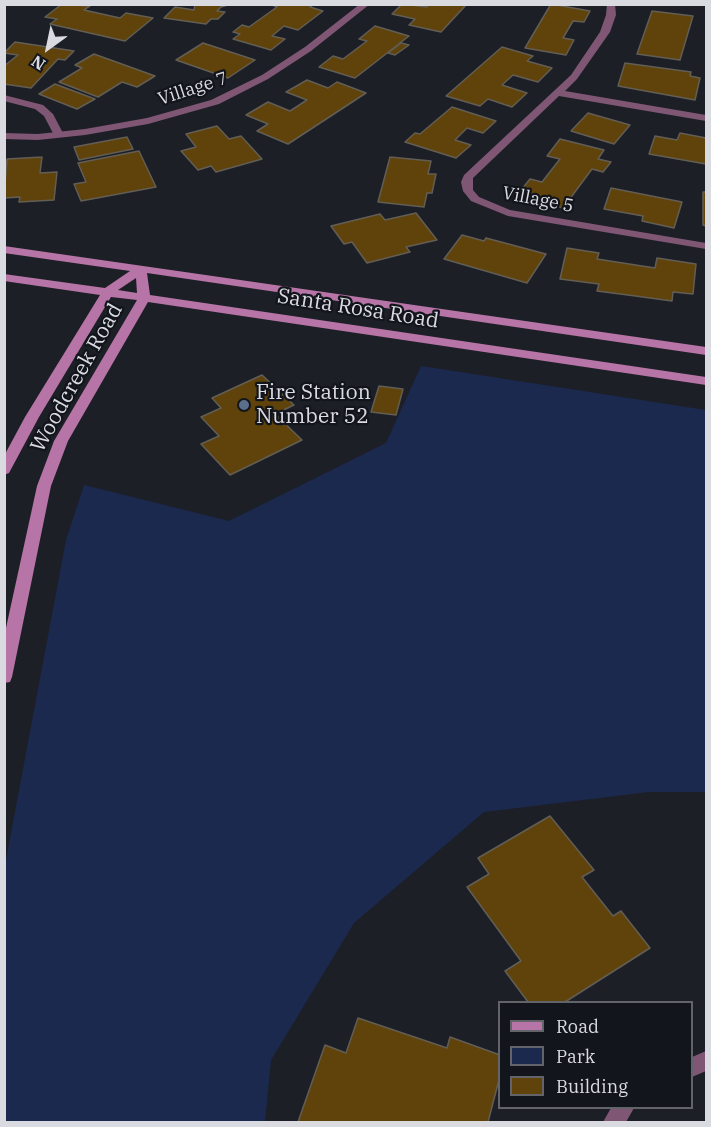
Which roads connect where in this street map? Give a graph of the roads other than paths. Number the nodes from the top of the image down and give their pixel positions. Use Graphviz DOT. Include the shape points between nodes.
graph roads {
  1 [pos="366,4"];
  2 [pos="611,4"];
  3 [pos="558,93"];
  4 [pos="4,98"];
  5 [pos="706,118"];
  6 [pos="59,135"];
  7 [pos="4,136"];
  8 [pos="706,246"];
  9 [pos="4,249"];
  10 [pos="141,269"];
  11 [pos="4,277"];
  12 [pos="108,292"];
  13 [pos="144,298"];
  14 [pos="706,351"];
  15 [pos="706,381"];
  16 [pos="6,462"];
  17 [pos="4,677"];
  18 [pos="623,1109"];
  19 [pos="613,1122"];
  1 -- 6 [label="street, Village 7" via="308,49 223,99 148,121"];
  2 -- 3 [label="street, Village 5" via="605,32"];
  3 -- 5 [label="street"];
  3 -- 8 [label="street, Village 5" via="468,177 468,191 475,199 508,213"];
  4 -- 6 [label="street" via="39,107 48,114"];
  6 -- 7 [label="street, Village 7"];
  9 -- 10 [label="main road, Santa Rosa Road"];
  10 -- 12 [label="main road, Woodcreek Road"];
  10 -- 13 [label="main road, Woodcreek Road"];
  10 -- 14 [label="main road, Santa Rosa Road"];
  11 -- 12 [label="main road, Santa Rosa Road"];
  12 -- 13 [label="main road, Santa Rosa Road"];
  12 -- 16 [label="main road, Woodcreek Road"];
  13 -- 15 [label="main road, Santa Rosa Road"];
  13 -- 17 [label="main road, Woodcreek Road" via="61,441 44,486"];
  18 -- 19 [label="street"];
}
